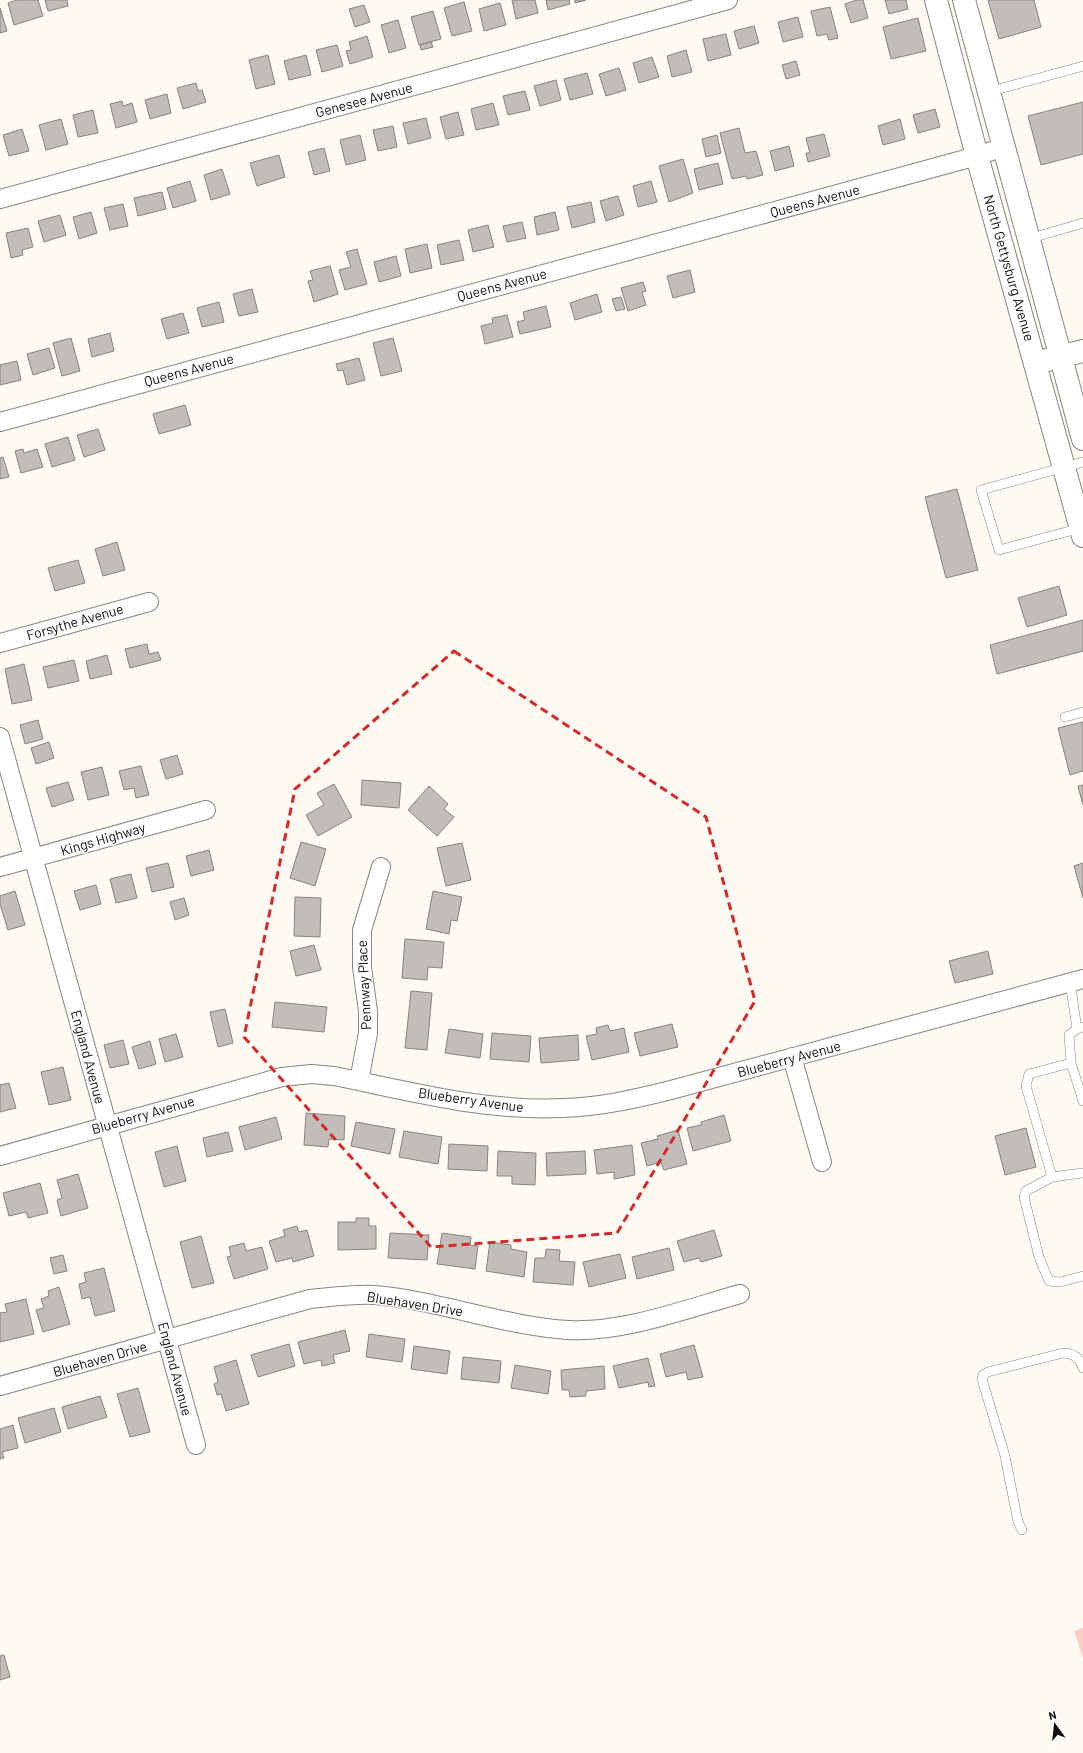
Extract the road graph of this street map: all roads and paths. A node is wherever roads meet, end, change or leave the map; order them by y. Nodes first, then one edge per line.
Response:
1 (728, 0) edge
2 (936, 0) edge
3 (964, 0) edge
4 (1083, 66) edge
5 (988, 92) junction
6 (1004, 147) junction
7 (977, 156) junction
8 (0, 199) edge
9 (1083, 223) edge
10 (1028, 239) junction
11 (1083, 351) edge
12 (1060, 358) junction
13 (1036, 363) junction
14 (1078, 403) edge
15 (0, 422) edge
16 (1083, 439) edge
17 (1073, 465) edge
18 (1079, 504) edge
19 (1082, 531) edge
20 (150, 602) dead end
21 (0, 643) edge
22 (1083, 712) edge
23 (1065, 717) dead end
24 (0, 737) edge
25 (206, 810) dead end
26 (33, 858) junction
27 (0, 867) edge
28 (381, 867) dead end
29 (1076, 980) edge
30 (1080, 1028) edge
31 (792, 1057) junction
32 (1071, 1063) junction
33 (359, 1081) junction
34 (1083, 1101) edge
35 (107, 1126) junction
36 (0, 1156) edge
37 (822, 1162) dead end
38 (1083, 1172) edge
39 (1052, 1176) junction
40 (1083, 1276) edge
41 (740, 1294) dead end
42 (167, 1340) junction
43 (1083, 1368) edge
44 (0, 1386) edge
45 (196, 1445) dead end
46 (1022, 1530) dead end

1 - 8 street, Genesee Avenue
2 - 7 main road, North Gettysburg Avenue
3 - 5 main road, North Gettysburg Avenue
4 - 5 lane
5 - 6 main road, North Gettysburg Avenue
6 - 7 street, Queens Avenue
6 - 10 main road, North Gettysburg Avenue
7 - 13 main road, North Gettysburg Avenue
7 - 15 street, Queens Avenue
9 - 10 lane
10 - 12 main road, North Gettysburg Avenue
11 - 12 main road
12 - 13 main road
12 - 14 main road, North Gettysburg Avenue
13 - 17 main road, North Gettysburg Avenue
14 - 16 main road, North Gettysburg Avenue
17 - 18 main road, North Gettysburg Avenue
17 - 19 lane
18 - 19 main road, North Gettysburg Avenue
20 - 21 street, Forsythe Avenue
22 - 23 lane
24 - 26 street, England Avenue
25 - 26 street, Kings Highway
26 - 27 street, Kings Highway
26 - 35 street, England Avenue
28 - 33 street, Pennway Place
29 - 30 lane
29 - 31 street, Blueberry Avenue
30 - 32 lane
31 - 33 street, Blueberry Avenue
31 - 37 street
32 - 34 lane
32 - 39 lane
33 - 35 street, Blueberry Avenue
35 - 36 street, Blueberry Avenue
35 - 42 street, England Avenue
38 - 39 lane
39 - 40 lane
41 - 42 street, Bluehaven Drive
42 - 44 street, Bluehaven Drive
42 - 45 street, England Avenue
43 - 46 lane

